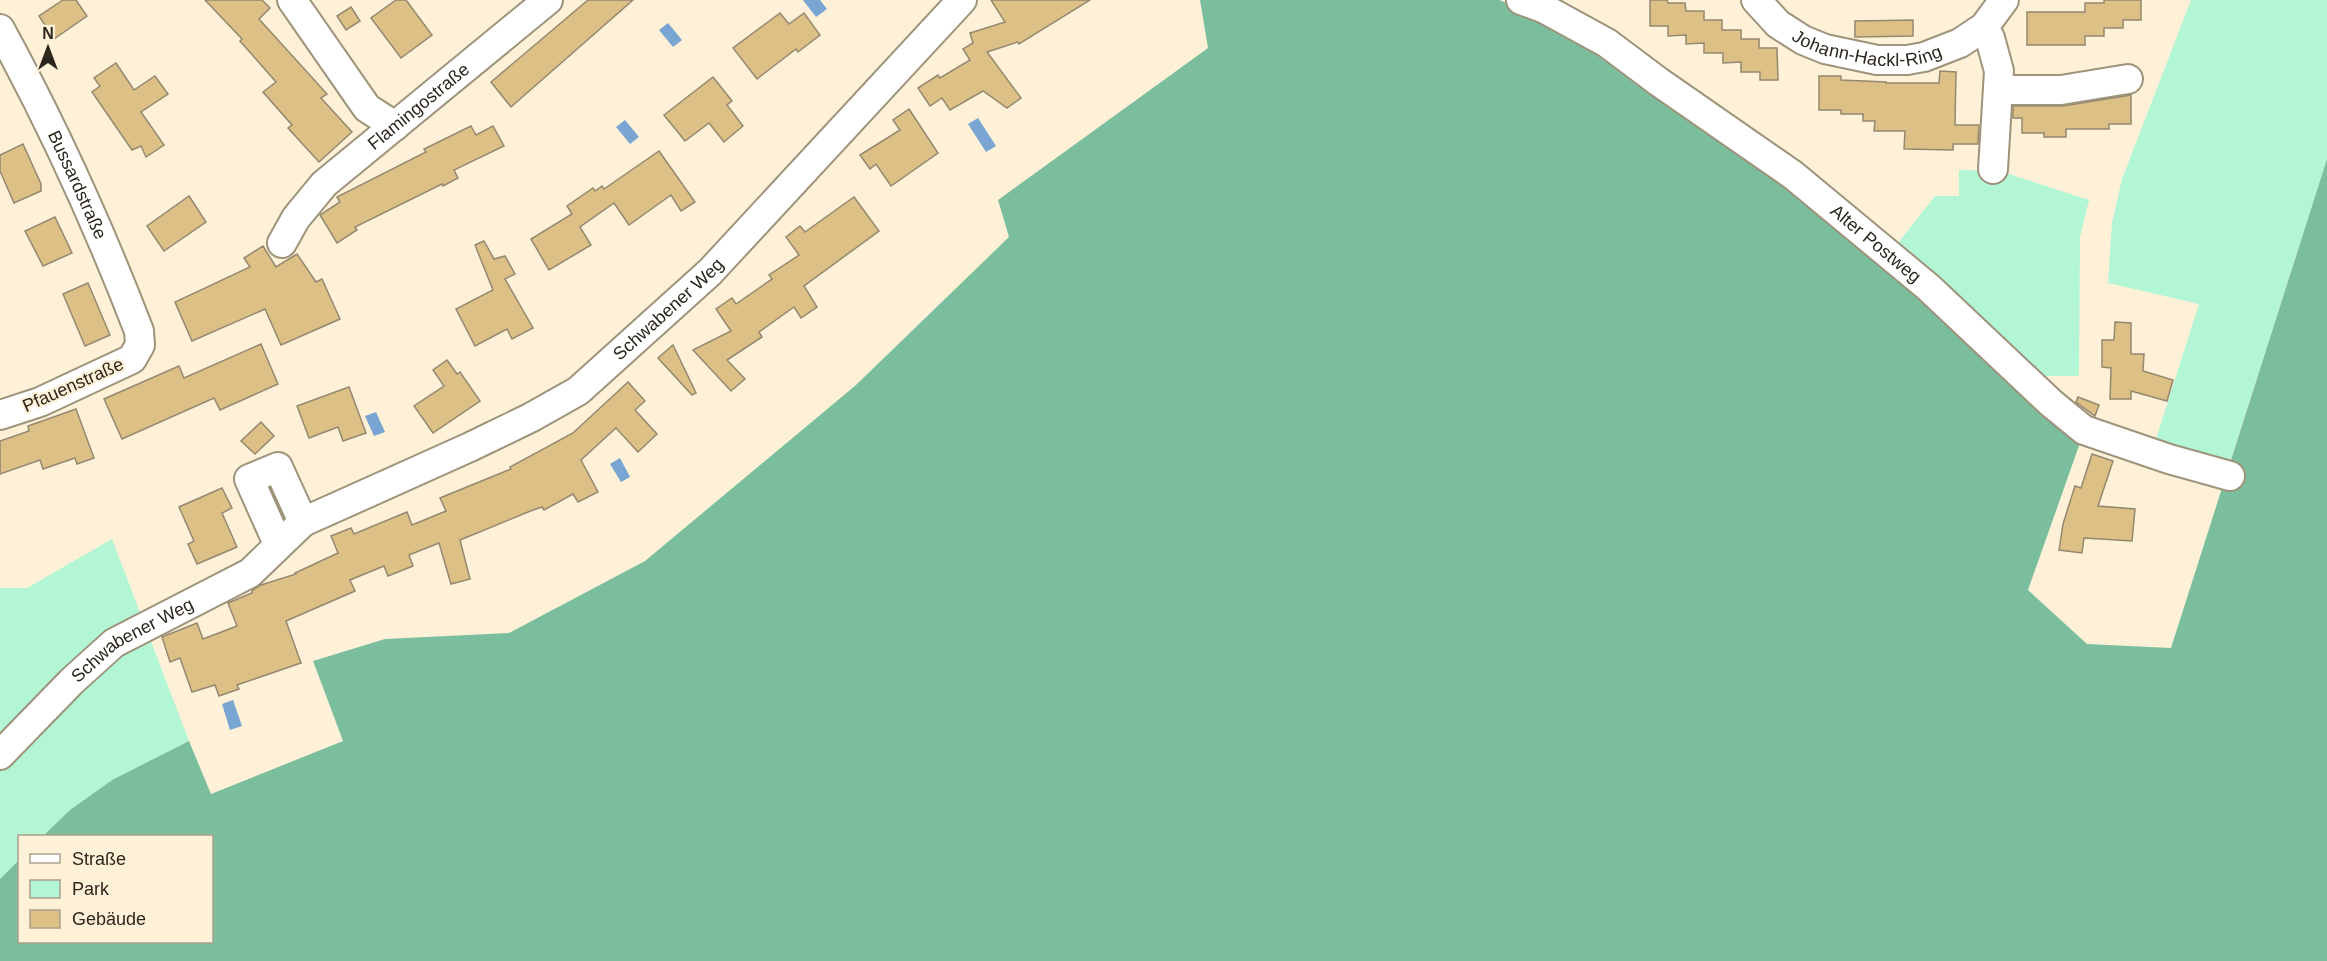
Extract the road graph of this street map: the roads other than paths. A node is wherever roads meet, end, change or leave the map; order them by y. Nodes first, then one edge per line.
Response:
1 (292, 0) edge
2 (548, 0) edge
3 (962, 0) edge
4 (1521, 0) edge
5 (1756, 0) edge
6 (2004, 0) edge
7 (1984, 27) junction
8 (0, 29) edge
9 (2128, 79) dead end
10 (1998, 90) junction
11 (395, 126) junction
12 (1993, 169) dead end
13 (282, 243) dead end
14 (140, 345) joint
15 (0, 415) edge
16 (2230, 476) dead end
17 (303, 522) junction
18 (278, 544) junction
19 (0, 755) edge

1 - 11 street
2 - 11 street, Flamingostraße
3 - 17 street, Schwabener Weg
4 - 16 street, Alter Postweg
5 - 7 street, Johann-Hackl-Ring
6 - 7 street, Johann-Hackl-Ring
7 - 10 street
8 - 14 street, Bussardstraße
9 - 10 street
10 - 12 street
11 - 13 street, Flamingostraße
14 - 15 street, Pfauenstraße
17 - 18 street, Schwabener Weg
17 - 18 street
18 - 19 street, Schwabener Weg

